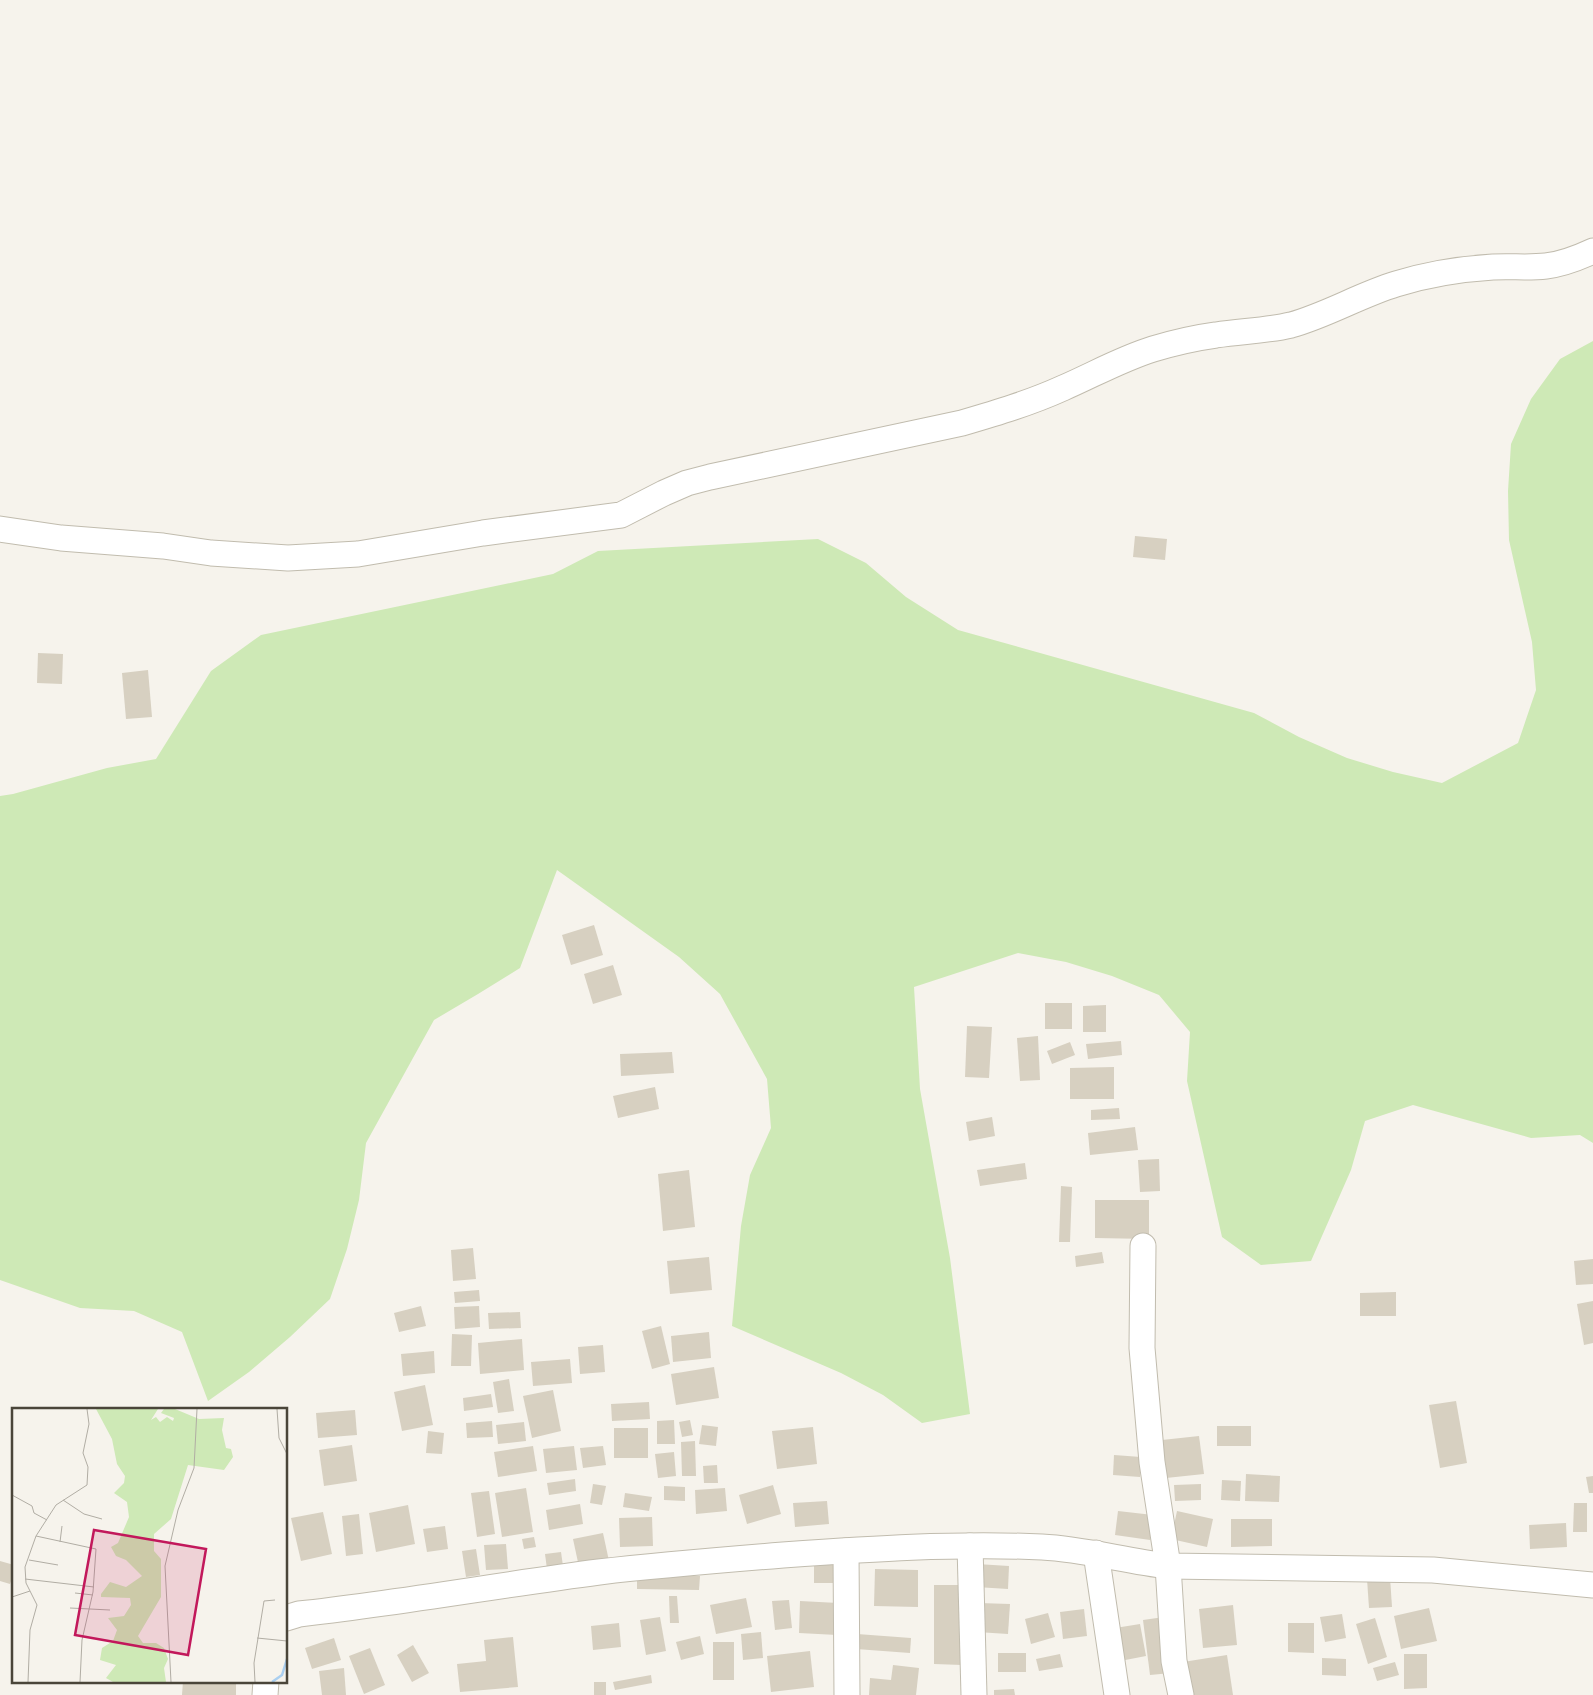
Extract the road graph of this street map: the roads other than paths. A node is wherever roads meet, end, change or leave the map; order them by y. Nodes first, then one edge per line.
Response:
1 (1593, 251) edge
2 (0, 530) edge
3 (1143, 1246) dead end
4 (970, 1546) junction
5 (846, 1551) junction
6 (1096, 1553) junction
7 (1168, 1566) junction
8 (1593, 1585) edge
9 (288, 1617) edge
10 (266, 1682) edge
11 (265, 1695) edge
12 (847, 1695) edge
13 (974, 1695) edge
14 (1117, 1695) edge
15 (1182, 1695) edge

1 - 2 street
3 - 7 street
4 - 5 street
4 - 6 street
4 - 13 street
5 - 9 street
5 - 12 street
6 - 7 street
6 - 14 street
7 - 8 street
7 - 15 street
10 - 11 street

